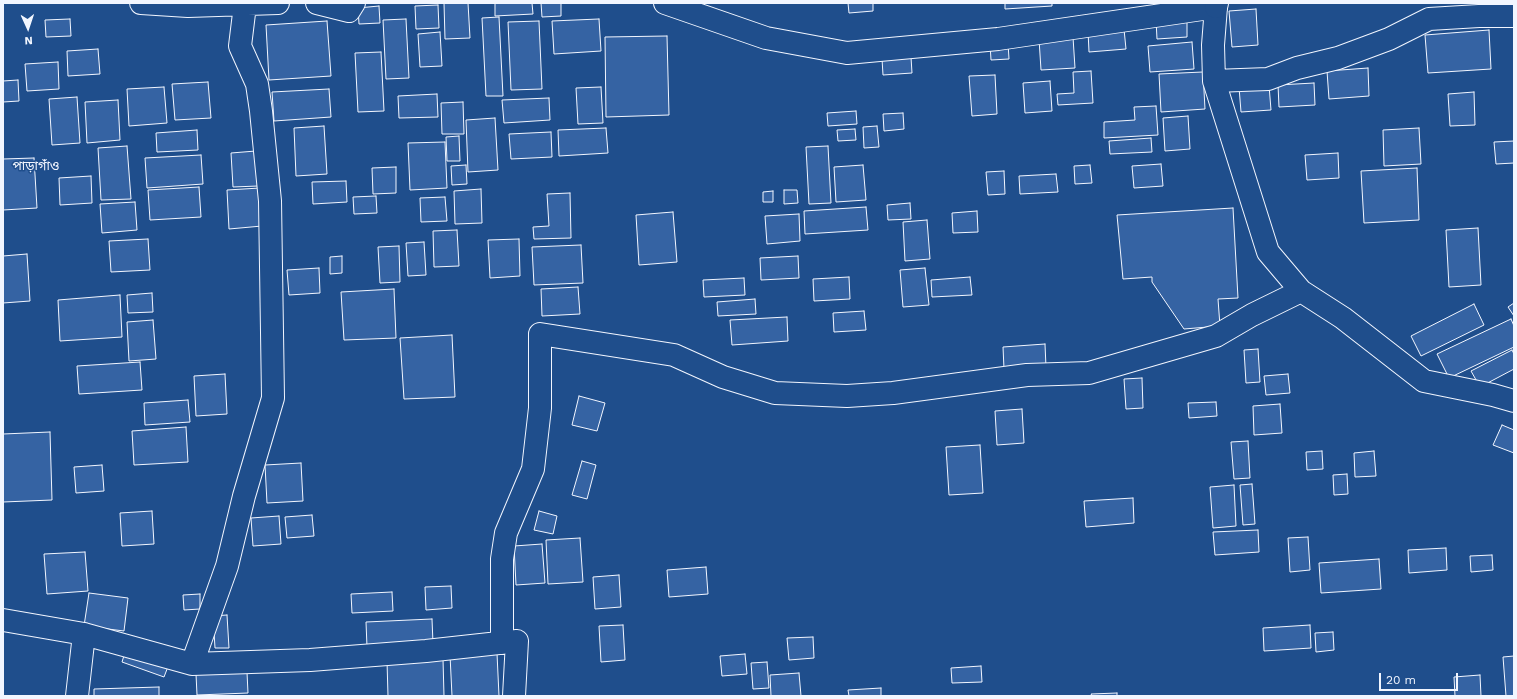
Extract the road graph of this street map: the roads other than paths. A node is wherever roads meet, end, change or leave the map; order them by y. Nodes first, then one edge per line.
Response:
1 (141, 3) edge
2 (278, 3) edge
3 (317, 3) edge
4 (354, 3) edge
5 (669, 3) edge
6 (245, 5) junction
7 (1217, 5) edge
8 (1514, 16) edge
9 (1214, 81) junction
10 (1301, 291) junction
11 (1514, 401) edge
12 (3, 620) edge
13 (84, 634) junction
14 (502, 642) junction
15 (192, 664) junction
16 (77, 696) edge
17 (514, 696) edge

1 - 6 street
2 - 6 street
3 - 4 street
5 - 7 street
6 - 15 street
7 - 9 street
8 - 9 street
9 - 10 street
10 - 11 street
10 - 14 street
12 - 13 street
13 - 15 street
13 - 16 street
14 - 15 street
14 - 17 street

